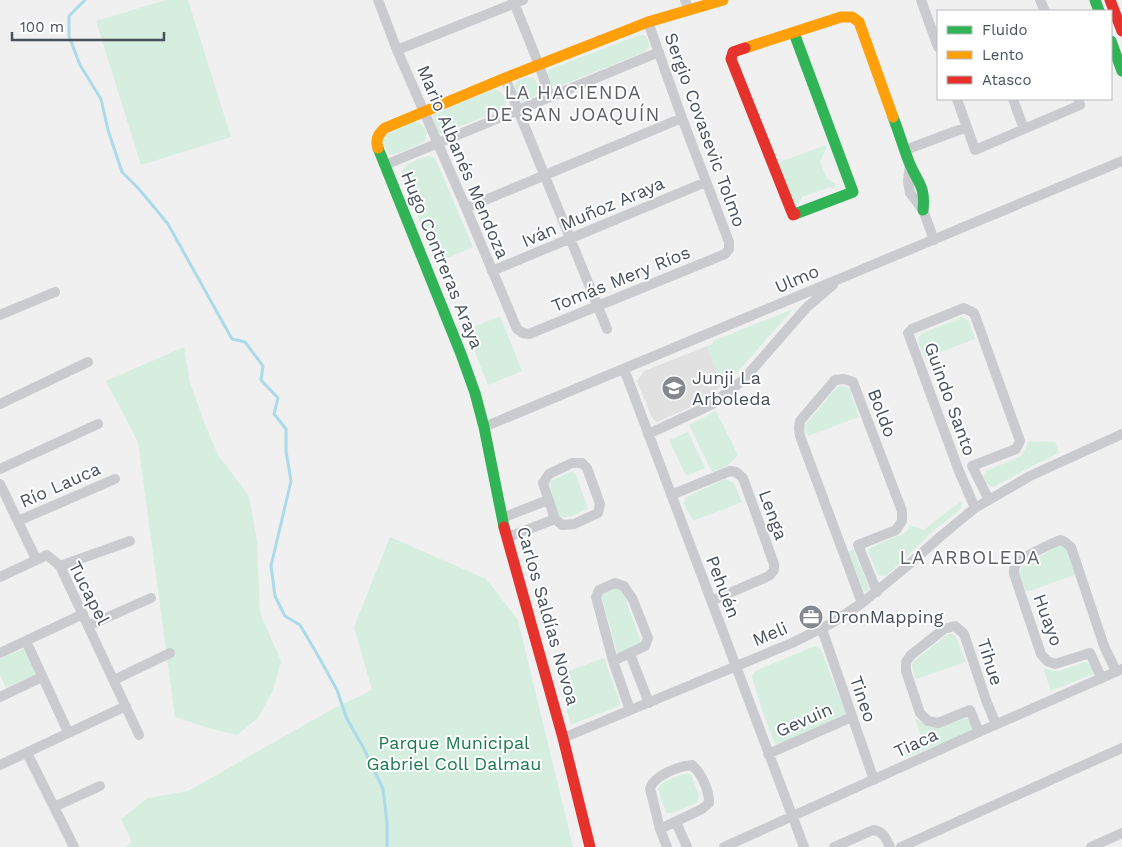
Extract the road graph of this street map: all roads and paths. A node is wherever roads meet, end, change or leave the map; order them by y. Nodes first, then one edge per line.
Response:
1 (378, 0) edge
2 (723, 0) edge
3 (922, 0) edge
4 (1110, 0) edge
5 (517, 1) edge
6 (687, 5) edge
7 (648, 22) junction
8 (1122, 31) edge
9 (794, 33) junction
10 (937, 44) edge
11 (1112, 44) edge
12 (397, 50) junction
13 (659, 52) junction
14 (538, 64) junction
15 (1122, 71) edge
16 (505, 78) junction
17 (550, 97) junction
18 (957, 100) edge
19 (1013, 100) edge
20 (1078, 100) edge
21 (518, 110) junction
22 (424, 112) junction
23 (682, 118) junction
24 (967, 127) junction
25 (1024, 129) junction
26 (438, 143) junction
27 (905, 150) junction
28 (1122, 161) edge
29 (385, 165) junction
30 (545, 175) junction
31 (706, 182) junction
32 (466, 208) junction
33 (923, 210) joint
34 (571, 239) junction
35 (934, 240) junction
36 (729, 249) joint
37 (492, 271) junction
38 (840, 279) junction
39 (56, 292) dead end
40 (597, 306) junction
41 (0, 315) edge
42 (607, 329) dead end
43 (523, 333) joint
44 (88, 362) dead end
45 (624, 369) junction
46 (475, 393) joint
47 (0, 404) edge
48 (98, 424) dead end
49 (484, 427) junction
50 (648, 434) junction
51 (1122, 434) edge
52 (972, 466) junction
53 (0, 469) edge
54 (959, 472) junction
55 (115, 479) dead end
56 (0, 485) edge
57 (671, 495) junction
58 (548, 500) junction
59 (989, 500) junction
60 (975, 508) junction
61 (502, 518) junction
62 (554, 519) junction
63 (18, 521) junction
64 (508, 537) junction
65 (130, 541) dead end
66 (858, 545) junction
67 (843, 551) junction
68 (36, 559) junction
69 (60, 566) junction
70 (0, 577) edge
71 (877, 592) junction
72 (151, 598) dead end
73 (711, 601) junction
74 (862, 603) junction
75 (83, 614) junction
76 (88, 626) junction
77 (822, 629) junction
78 (26, 641) junction
79 (1104, 646) junction
80 (0, 653) edge
81 (170, 653) dead end
82 (1090, 653) junction
83 (630, 654) junction
84 (613, 661) junction
85 (735, 666) junction
86 (1119, 670) edge
87 (42, 678) junction
88 (1102, 678) junction
89 (114, 680) junction
90 (0, 685) edge
91 (2, 696) edge
92 (649, 703) junction
93 (987, 703) junction
94 (126, 706) junction
95 (630, 710) junction
96 (970, 710) junction
97 (852, 717) junction
98 (996, 724) junction
99 (68, 732) junction
100 (979, 732) junction
101 (139, 735) dead end
102 (563, 738) junction
103 (1122, 748) edge
104 (27, 753) junction
105 (768, 754) junction
106 (0, 765) edge
107 (874, 780) junction
108 (100, 786) dead end
109 (54, 807) junction
110 (792, 817) junction
111 (676, 822) junction
112 (660, 830) junction
113 (1122, 833) edge
114 (74, 847) edge
115 (590, 847) edge
116 (666, 847) edge
117 (687, 847) edge
118 (724, 847) edge
119 (804, 847) edge
120 (834, 847) edge
121 (890, 847) edge
122 (901, 847) edge
123 (1091, 847) edge

1 - 12 street, Mario Albanés Mendoza
2 - 6 street
3 - 10 street
4 - 8 street
5 - 12 street
5 - 14 street
6 - 7 street
7 - 13 street, Sergio Covasevic Tolmo
7 - 14 street
9 - 9 street
9 - 27 street
11 - 15 street
12 - 22 street, Mario Albanés Mendoza
13 - 17 street, Hugo Contreras Araya
13 - 23 street, Sergio Covasevic Tolmo
14 - 16 street
14 - 17 street
16 - 21 street
16 - 22 street
17 - 21 street, Hugo Contreras Araya
18 - 24 street
19 - 25 street
20 - 25 street
21 - 26 street, Hugo Contreras Araya
21 - 30 street
22 - 26 street, Mario Albanés Mendoza
22 - 29 street
23 - 30 street
23 - 31 street, Sergio Covasevic Tolmo
24 - 25 street
24 - 27 street
26 - 29 street, Hugo Contreras Araya
26 - 32 street, Mario Albanés Mendoza
27 - 33 street
28 - 35 street, Ulmo
29 - 46 street, Hugo Contreras Araya
30 - 32 street
30 - 34 street
31 - 34 street, Iván Muñoz Araya
31 - 36 street, Sergio Covasevic Tolmo
32 - 37 street, Mario Albanés Mendoza
33 - 35 street
34 - 37 street, Iván Muñoz Araya
34 - 40 street
35 - 38 street, Ulmo
36 - 40 street, Tomás Mery Ríos
37 - 43 street, Mario Albanés Mendoza
38 - 45 street, Ulmo
38 - 50 street
39 - 41 street
40 - 42 street
40 - 43 street, Tomás Mery Ríos
44 - 47 street
45 - 49 street, Ulmo
45 - 50 street, Pehuén
46 - 49 street, Carlos Saldías Novoa
48 - 53 street
49 - 61 street, Carlos Saldías Novoa
50 - 57 street, Pehuén
51 - 59 street, Meli
52 - 54 street, Guindo Santo
52 - 54 street, Guindo Santo
52 - 59 street, Guindo Santo
54 - 60 street, Guindo Santo
55 - 63 street, Río Lauca
56 - 63 street
57 - 73 street, Pehuén
57 - 73 street, Lenga
58 - 61 street
58 - 62 street
58 - 62 street
59 - 60 street, Meli
60 - 71 street, Meli
61 - 64 street, Carlos Saldías Novoa
62 - 64 street
63 - 68 street
64 - 102 street, Carlos Saldías Novoa
65 - 69 street
66 - 67 street, Boldo
66 - 67 street, Boldo
66 - 71 street
67 - 74 street, Boldo
68 - 69 street, Tucapel
68 - 70 street
69 - 75 street, Tucapel
71 - 74 street, Meli
72 - 76 street
73 - 85 street, Pehuén
74 - 77 street, Meli
75 - 76 street, Tucapel
75 - 78 street
76 - 89 street, Tucapel
77 - 85 street, Meli
77 - 97 street, Tineo
78 - 80 street
78 - 87 street
79 - 82 street, Huayo
79 - 82 street, Huayo
79 - 86 street, Huayo
81 - 89 street
82 - 88 street, Huayo
83 - 84 street
83 - 84 street
83 - 92 street
84 - 95 street
85 - 92 street, Meli
85 - 105 street, Pehuén
86 - 88 street, Tiaca
87 - 91 street
87 - 99 street
88 - 98 street, Tiaca
89 - 94 street, Tucapel
90 - 91 street
92 - 95 street, Meli
93 - 96 street, Tihue
93 - 96 street, Tihue
93 - 98 street, Tihue
94 - 99 street
94 - 101 street, Tucapel
95 - 102 street, Meli
96 - 100 street
97 - 105 street, Gevuin
97 - 107 street, Tineo
98 - 100 street, Tiaca
99 - 104 street
100 - 107 street, Tiaca
102 - 115 street, Carlos Saldías Novoa
103 - 122 street
104 - 106 street
104 - 109 street
105 - 110 street, Pehuén
107 - 110 street, Tiaca
108 - 109 street
109 - 114 street
110 - 118 street, Tiaca
110 - 119 street, Pehuén
111 - 112 street
111 - 112 street
111 - 117 street
112 - 116 street
113 - 123 street
120 - 121 street

